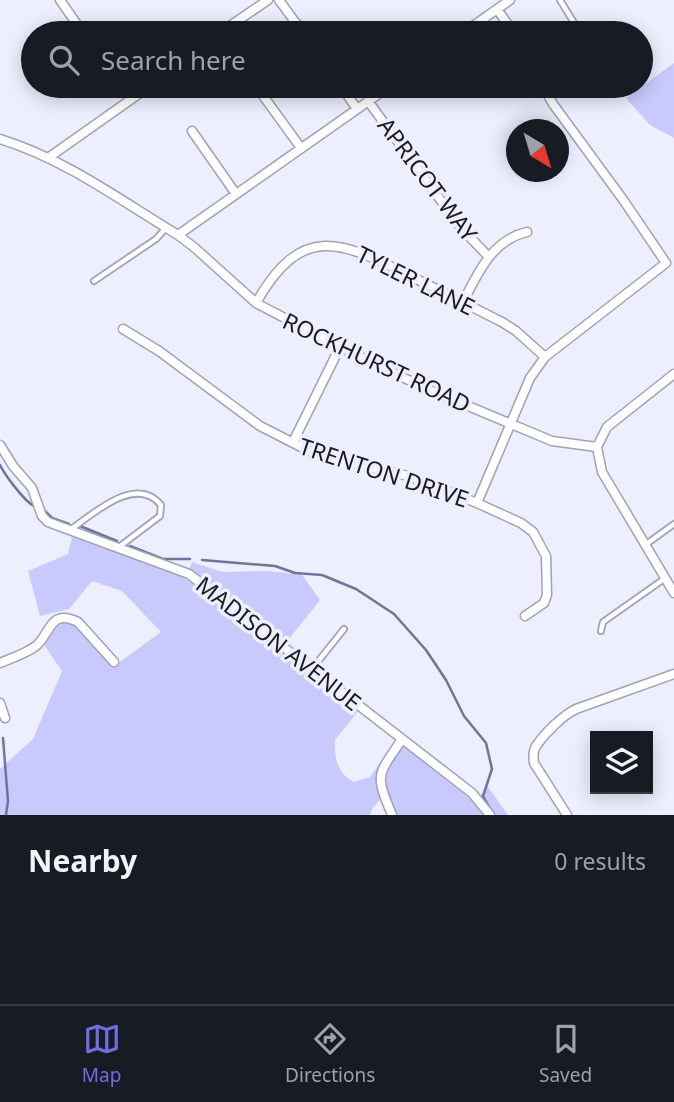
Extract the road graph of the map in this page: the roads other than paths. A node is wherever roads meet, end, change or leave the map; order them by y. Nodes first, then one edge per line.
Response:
1 (60, 0) edge
2 (268, 0) edge
3 (279, 0) edge
4 (510, 0) edge
5 (559, 0) edge
6 (497, 9) junction
7 (75, 21) edge
8 (236, 21) edge
9 (294, 21) edge
10 (480, 21) edge
11 (506, 21) edge
12 (573, 21) edge
13 (133, 98) edge
14 (265, 98) edge
15 (350, 98) edge
16 (372, 98) edge
17 (550, 98) edge
18 (368, 101) junction
19 (358, 109) junction
20 (192, 131) dead end
21 (0, 139) edge
22 (301, 148) junction
23 (48, 158) junction
24 (236, 194) junction
25 (166, 228) junction
26 (527, 232) dead end
27 (177, 235) junction
28 (489, 257) junction
29 (94, 281) dead end
30 (463, 302) junction
31 (256, 303) junction
32 (123, 329) dead end
33 (340, 347) junction
34 (544, 358) junction
35 (672, 379) edge
36 (510, 423) junction
37 (293, 442) junction
38 (0, 445) edge
39 (597, 447) junction
40 (477, 503) junction
41 (674, 524) edge
42 (69, 531) junction
43 (645, 545) junction
44 (118, 548) junction
45 (668, 581) edge
46 (674, 593) edge
47 (526, 616) dead end
48 (344, 629) dead end
49 (601, 631) dead end
50 (114, 662) dead end
51 (0, 663) edge
52 (312, 669) junction
53 (674, 674) edge
54 (0, 703) edge
55 (5, 718) dead end
56 (402, 738) junction
57 (392, 815) edge
58 (490, 815) edge
59 (568, 815) edge

1 - 7 street
2 - 8 street
3 - 9 street
4 - 6 street
5 - 12 lane
6 - 10 street
6 - 11 street
13 - 23 street
14 - 22 street
15 - 19 street, APRICOT WAY
16 - 18 street
17 - 34 street
18 - 19 street
18 - 28 street, APRICOT WAY
19 - 22 street
20 - 24 street
21 - 23 street, ROCKHURST ROAD
22 - 24 street
23 - 25 street, ROCKHURST ROAD
24 - 27 street
25 - 27 street, ROCKHURST ROAD
25 - 29 lane
26 - 28 street
27 - 31 street, ROCKHURST ROAD
28 - 30 street
30 - 31 street, TYLER LANE
30 - 34 street, TYLER LANE
31 - 33 street, ROCKHURST ROAD
32 - 37 street, TRENTON DRIVE
33 - 36 street, ROCKHURST ROAD
33 - 37 street
34 - 36 street
35 - 39 street
36 - 39 street, ROCKHURST ROAD
36 - 40 street
37 - 40 street, TRENTON DRIVE
38 - 42 street, MADISON AVENUE
39 - 43 street
40 - 47 street, TRENTON DRIVE
41 - 43 lane
42 - 44 street, MADISON AVENUE
42 - 44 lane
43 - 45 street
44 - 52 street, MADISON AVENUE
45 - 46 street
45 - 49 lane
48 - 52 lane
50 - 51 street
52 - 56 street, MADISON AVENUE
53 - 59 street
54 - 55 street
56 - 57 street
56 - 58 street, MADISON AVENUE

